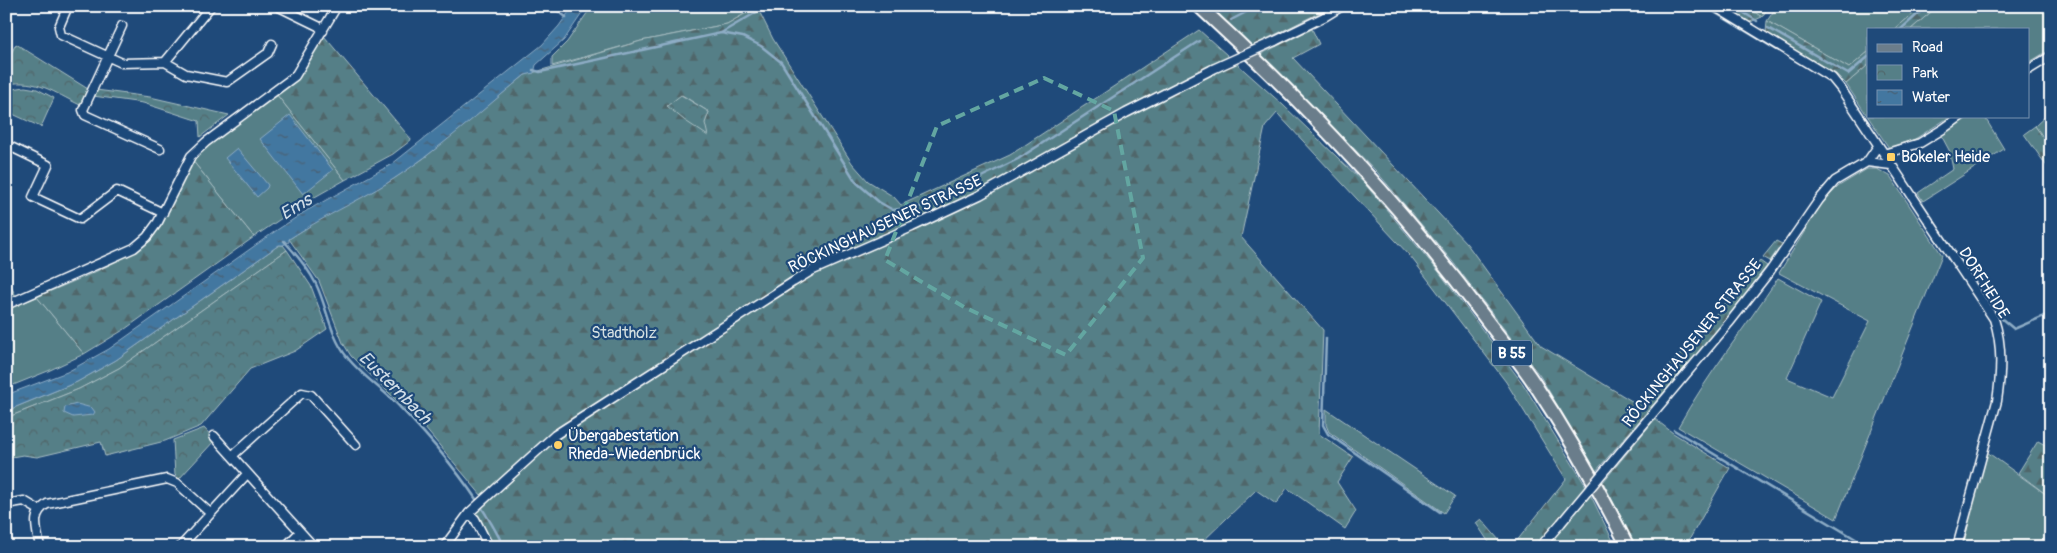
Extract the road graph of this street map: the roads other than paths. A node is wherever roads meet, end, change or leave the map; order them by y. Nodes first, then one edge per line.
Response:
1 (68, 6) edge
2 (211, 6) edge
3 (277, 6) edge
4 (337, 6) edge
5 (1199, 6) edge
6 (1342, 6) edge
7 (1714, 6) edge
8 (122, 26) dead end
9 (323, 31) junction
10 (272, 44) dead end
11 (108, 56) junction
12 (2051, 56) edge
13 (165, 62) junction
14 (2030, 69) edge
15 (1958, 118) edge
16 (1878, 146) junction
17 (6, 147) edge
18 (160, 149) dead end
19 (1884, 154) junction
20 (1867, 162) junction
21 (1891, 165) junction
22 (163, 213) junction
23 (6, 305) edge
24 (214, 436) dead end
25 (356, 445) dead end
26 (232, 456) junction
27 (247, 474) junction
28 (6, 504) edge
29 (39, 510) junction
30 (472, 511) junction
31 (210, 513) junction
32 (300, 532) junction
33 (40, 547) edge
34 (180, 547) edge
35 (285, 547) edge
36 (314, 547) edge
37 (444, 547) edge
38 (489, 547) edge
39 (1540, 547) edge
40 (1628, 547) edge
41 (1957, 547) edge

1 - 11 street
2 - 13 street
3 - 9 street
4 - 9 street
5 - 40 main road, B 55
6 - 30 street, RÖCKINGHAUSENER STRASSE, bridge
7 - 16 street
8 - 11 street
9 - 22 street
10 - 13 street
11 - 13 street
11 - 18 street
12 - 14 street
15 - 19 street
16 - 19 street
16 - 20 street, RÖCKINGHAUSENER STRASSE
17 - 22 street
19 - 21 street
20 - 21 street
20 - 39 street, RÖCKINGHAUSENER STRASSE, bridge
21 - 41 street, DORFHEIDE
22 - 23 street
24 - 26 street
25 - 26 street
26 - 27 street
27 - 31 street
27 - 32 street
28 - 29 street
29 - 31 street
29 - 33 street
30 - 37 street, RÖCKINGHAUSENER STRASSE
30 - 38 street
31 - 34 street
32 - 35 street
32 - 36 street

